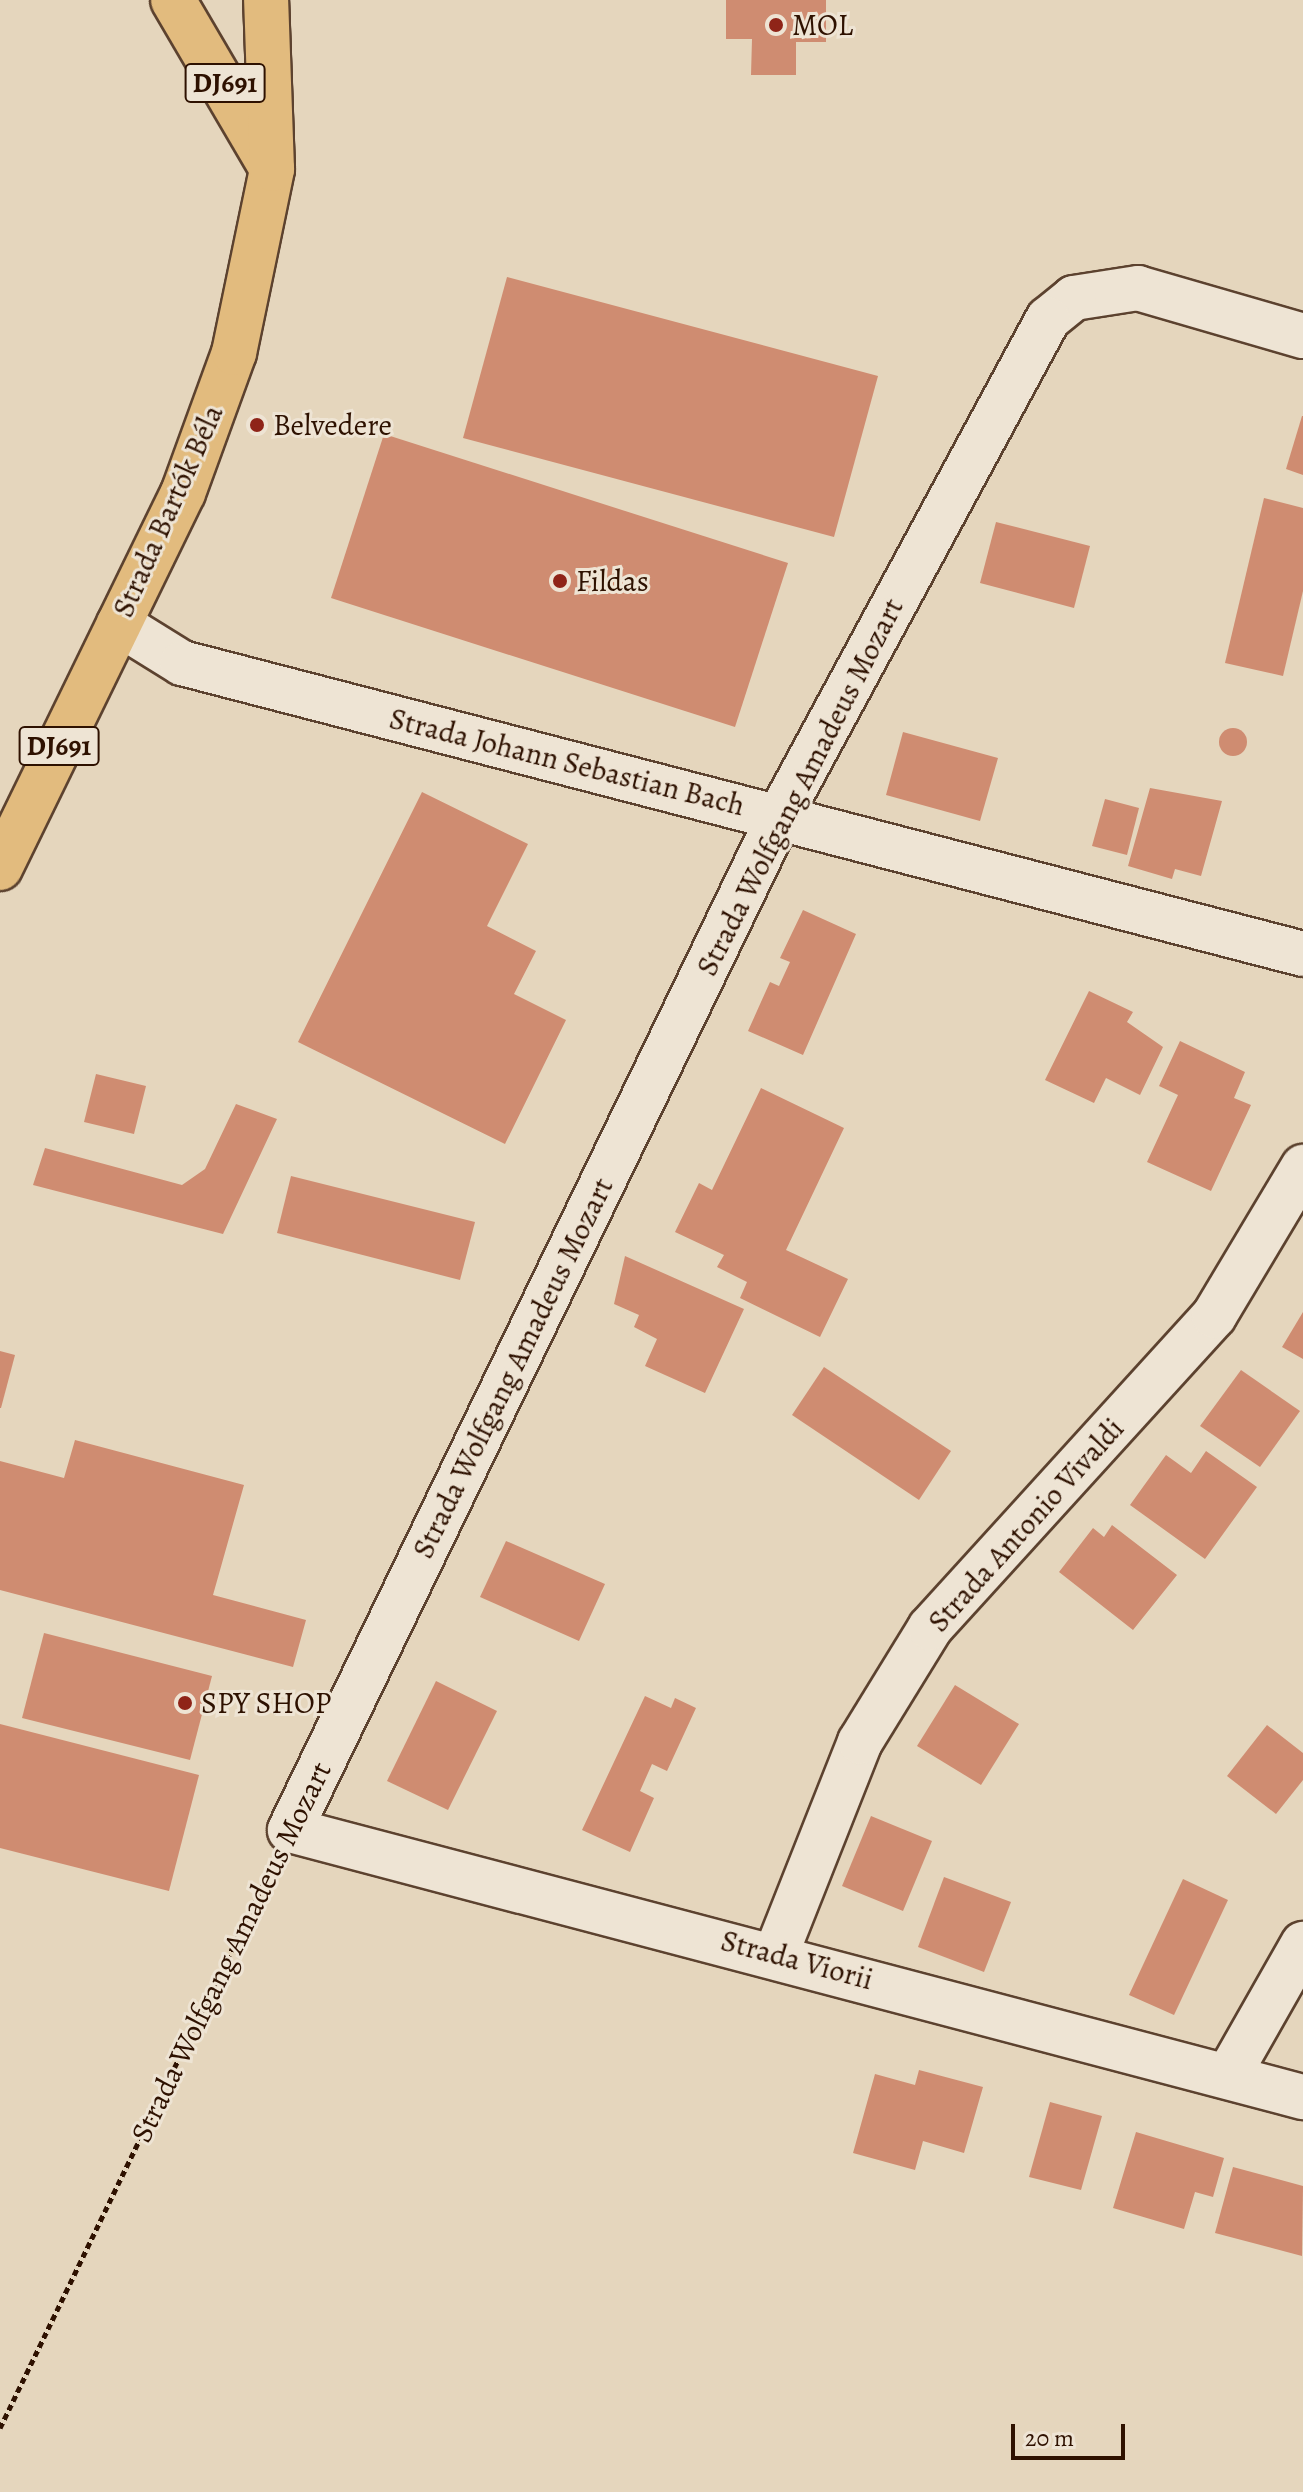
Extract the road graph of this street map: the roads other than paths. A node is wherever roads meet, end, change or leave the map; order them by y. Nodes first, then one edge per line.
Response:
1 (173, 0) edge
2 (266, 0) edge
3 (288, 0) edge
4 (273, 85) junction
5 (272, 169) junction
6 (1303, 336) edge
7 (119, 624) junction
8 (779, 817) junction
9 (0, 868) edge
10 (1303, 954) edge
11 (1303, 1167) edge
12 (290, 1830) joint
13 (1303, 1944) edge
14 (776, 1954) junction
15 (1228, 2076) junction
16 (1303, 2097) edge

1 - 5 main road, DJ691
2 - 4 main road, Strada Bartók Béla / DJ691
3 - 4 main road, Strada Bartók Béla / DJ691
4 - 5 main road, Strada Bartók Béla / DJ691
5 - 7 main road, Strada Bartók Béla / DJ691
6 - 8 street, Strada Wolfgang Amadeus Mozart
7 - 8 street, Strada Johann Sebastian Bach
7 - 9 main road, Strada Bartók Béla / DJ691
8 - 10 street, Strada Johann Sebastian Bach
8 - 12 street, Strada Wolfgang Amadeus Mozart
11 - 14 street, Strada Antonio Vivaldi
12 - 14 street, Strada Viorii
13 - 15 street
14 - 15 street, Strada Viorii
15 - 16 street, Strada Viorii

